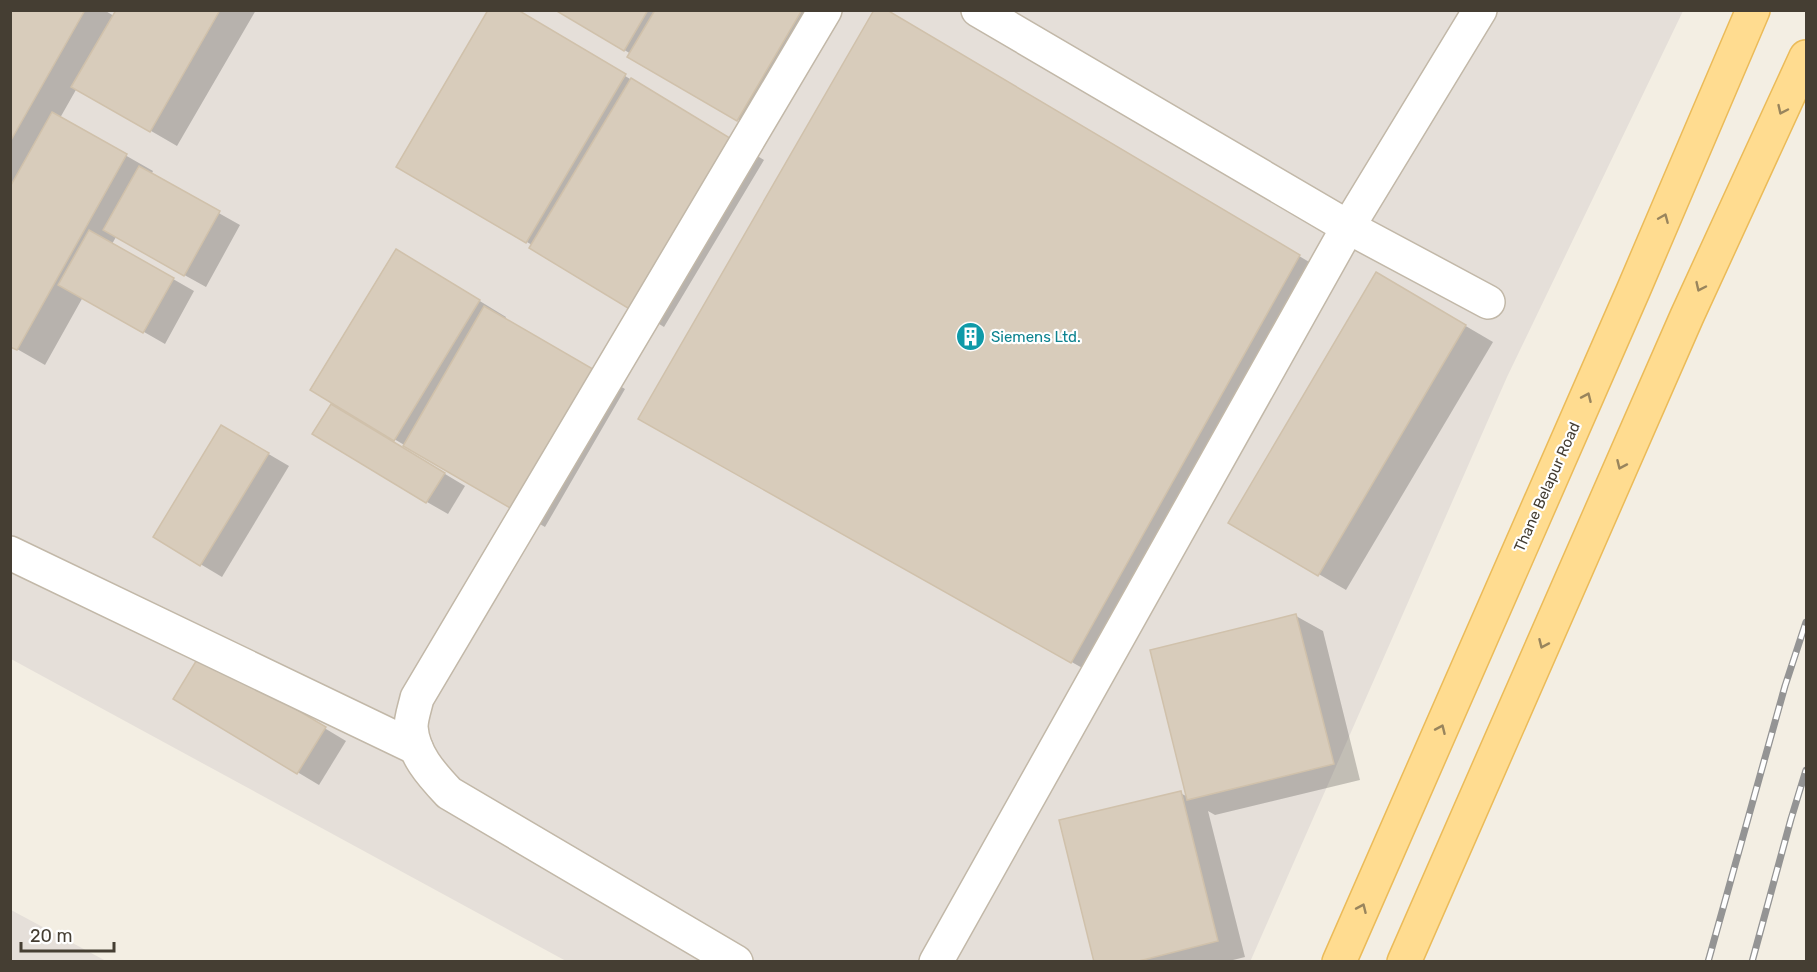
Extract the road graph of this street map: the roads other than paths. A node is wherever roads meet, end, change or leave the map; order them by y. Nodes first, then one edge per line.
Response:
1 (825, 10) edge
2 (978, 10) edge
3 (1480, 10) edge
4 (1753, 10) edge
5 (1806, 57) edge
6 (1348, 226) junction
7 (1488, 302) dead end
8 (10, 553) edge
9 (416, 748) junction
10 (736, 962) edge
11 (936, 962) edge
12 (1339, 962) edge
13 (1404, 962) edge

1 - 9 lane
2 - 6 lane
3 - 6 lane
12 -> 4 main road, Thane Belapur Road
5 -> 13 main road
6 - 7 lane
6 - 11 lane
8 - 9 lane
9 - 10 lane

